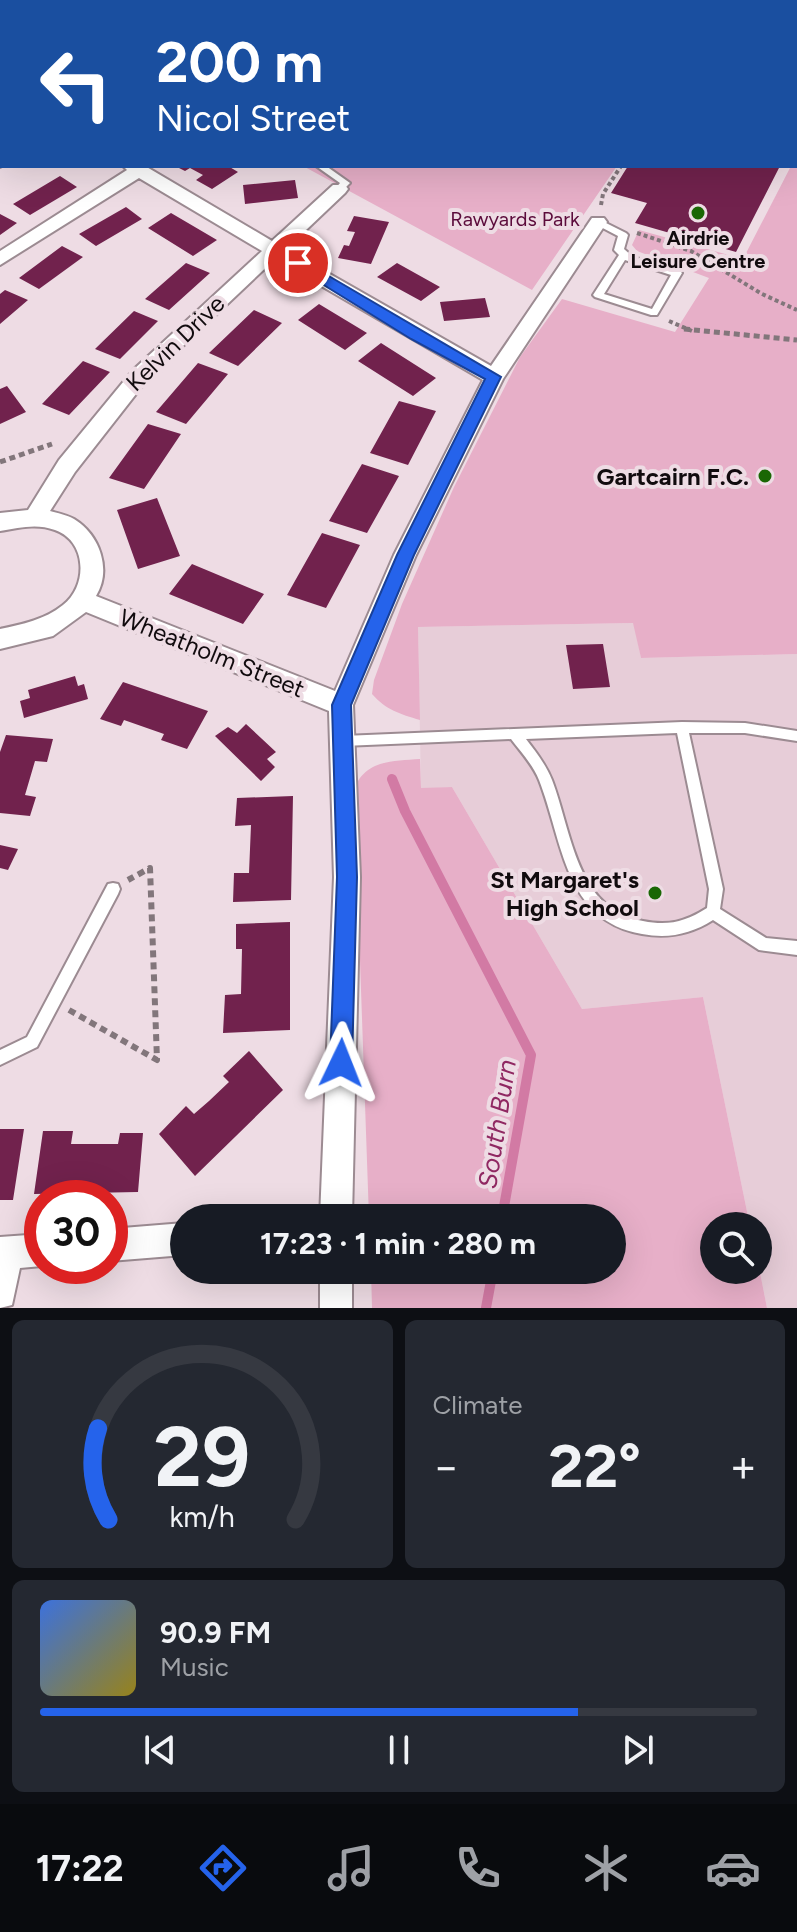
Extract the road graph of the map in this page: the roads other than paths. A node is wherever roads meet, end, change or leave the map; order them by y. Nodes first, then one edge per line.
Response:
1 (136, 168) edge
2 (323, 168) edge
3 (339, 189) joint
4 (598, 222) joint
5 (274, 248) junction
6 (624, 254) junction
7 (0, 259) edge
8 (494, 377) junction
9 (34, 518) junction
10 (0, 522) edge
11 (83, 601) junction
12 (0, 639) edge
13 (341, 705) junction
14 (682, 727) junction
15 (514, 734) junction
16 (797, 736) edge
17 (343, 741) junction
18 (113, 889) road end
19 (713, 912) junction
20 (797, 948) edge
21 (0, 1058) edge
22 (336, 1204) edge
23 (170, 1240) edge
24 (128, 1244) edge
25 (24, 1251) edge
26 (3, 1252) edge
27 (336, 1284) edge
28 (0, 1293) edge
29 (336, 1308) edge

1 - 5 street
1 - 7 street
2 - 3 lane
3 - 5 street, Kelvin Drive
4 - 6 lane
4 - 8 street
5 - 8 street
5 - 9 street, Kelvin Drive
6 - 6 lane
8 - 13 street
9 - 10 street
9 - 11 street
11 - 12 street
11 - 13 street, Wheatholm Street
13 - 17 street
14 - 15 lane
14 - 16 lane
14 - 19 lane
15 - 17 lane
15 - 19 lane
17 - 22 street
18 - 21 lane
19 - 20 lane
23 - 24 street
25 - 26 street
26 - 28 street
27 - 29 street

